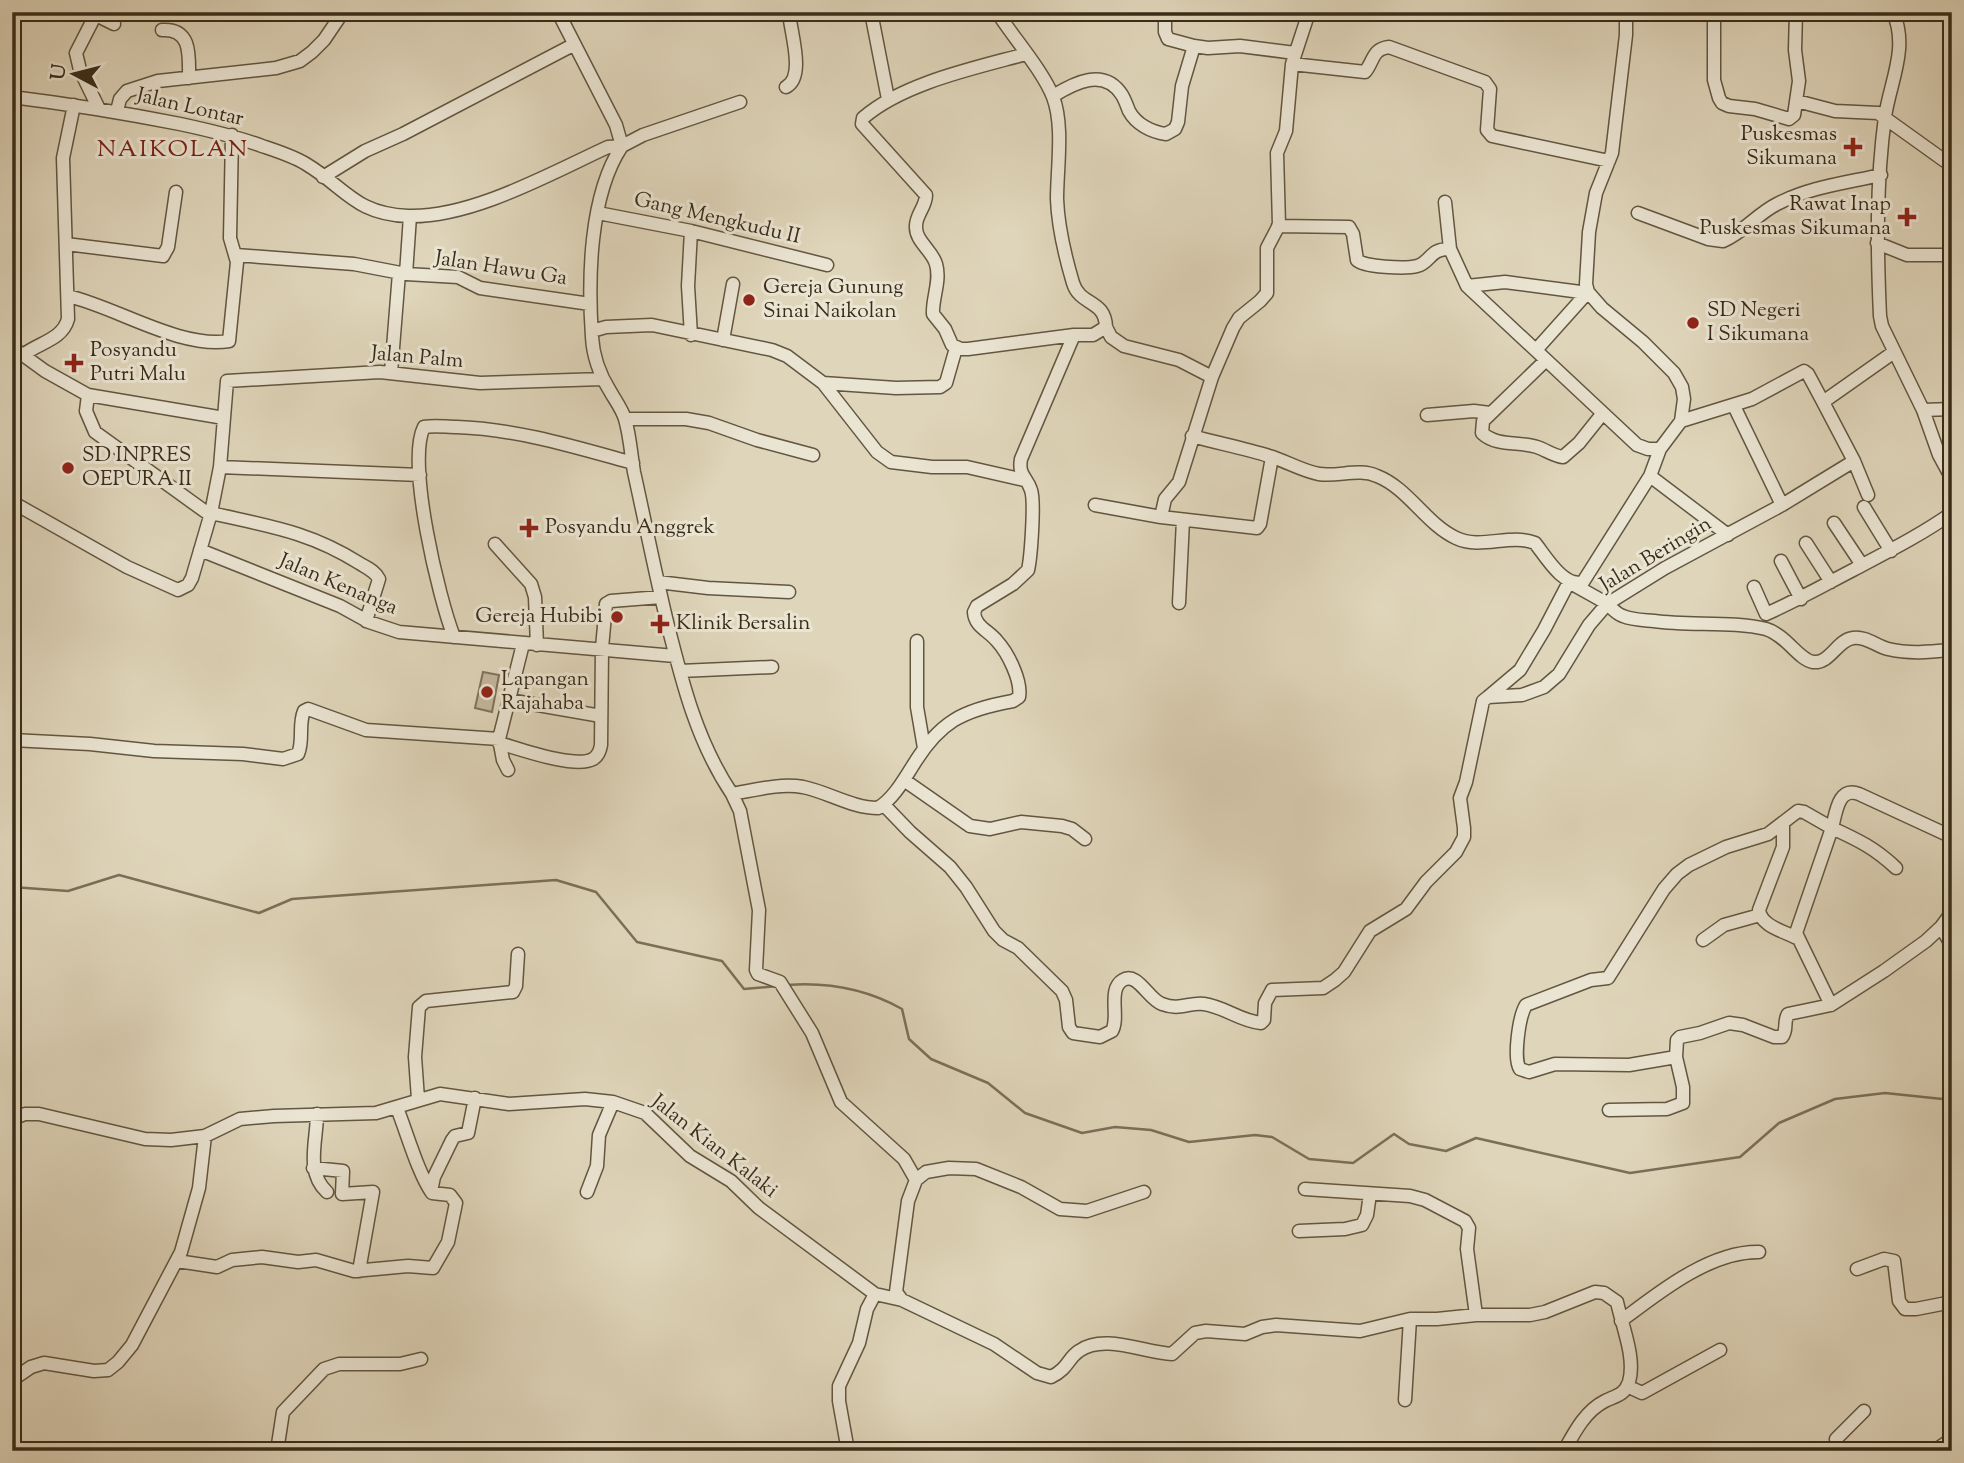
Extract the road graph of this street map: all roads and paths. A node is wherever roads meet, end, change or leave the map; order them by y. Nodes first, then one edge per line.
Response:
1 (343, 12) edge
2 (558, 12) edge
3 (789, 12) edge
4 (871, 12) edge
5 (997, 12) edge
6 (1165, 12) edge
7 (1309, 12) edge
8 (1626, 12) edge
9 (1714, 12) edge
10 (1796, 12) edge
11 (1893, 12) edge
12 (97, 14) edge
13 (114, 23) dead end
14 (162, 30) dead end
15 (573, 45) junction
16 (1194, 46) junction
17 (1026, 54) junction
18 (1294, 59) junction
19 (189, 78) junction
20 (786, 87) dead end
21 (1053, 96) junction
22 (12, 97) edge
23 (888, 99) junction
24 (1797, 101) junction
25 (740, 102) dead end
26 (74, 105) junction
27 (99, 109) junction
28 (117, 111) junction
29 (1885, 116) junction
30 (232, 135) junction
31 (622, 146) junction
32 (1609, 161) junction
33 (1952, 162) edge
34 (1881, 175) junction
35 (323, 177) junction
36 (176, 192) dead end
37 (1445, 202) dead end
38 (598, 213) junction
39 (1638, 213) dead end
40 (410, 216) junction
41 (1278, 226) junction
42 (691, 231) junction
43 (1877, 243) junction
44 (66, 244) junction
45 (1450, 249) junction
46 (236, 255) junction
47 (1952, 255) edge
48 (827, 265) dead end
49 (403, 274) junction
50 (733, 284) dead end
51 (1467, 286) junction
52 (1588, 292) junction
53 (68, 296) junction
54 (590, 303) junction
55 (1106, 327) junction
56 (592, 331) junction
57 (691, 335) junction
58 (1074, 335) junction
59 (723, 340) junction
60 (956, 348) junction
61 (18, 351) edge
62 (1536, 351) junction
63 (1894, 352) junction
64 (1546, 360) junction
65 (391, 373) junction
66 (1212, 377) junction
67 (603, 379) junction
68 (823, 383) junction
69 (88, 395) junction
70 (1823, 402) junction
71 (1734, 406) junction
72 (1952, 409) edge
73 (1923, 410) junction
74 (1490, 413) junction
75 (1603, 413) junction
76 (1427, 415) dead end
77 (224, 418) junction
78 (625, 419) junction
79 (1681, 421) junction
80 (1192, 436) junction
81 (1661, 449) junction
82 (813, 455) dead end
83 (1272, 457) junction
84 (1854, 461) junction
85 (632, 463) junction
86 (220, 467) junction
87 (420, 475) junction
88 (1650, 477) junction
89 (1024, 480) junction
90 (1952, 480) edge
91 (12, 502) edge
92 (1095, 505) dead end
93 (1782, 505) junction
94 (1952, 513) edge
95 (211, 514) junction
96 (1161, 517) junction
97 (1183, 520) junction
98 (1835, 523) dead end
99 (1728, 535) junction
100 (1805, 543) dead end
101 (495, 544) dead end
102 (351, 545) dead end
103 (200, 550) junction
104 (1891, 551) junction
105 (1782, 561) dead end
106 (359, 563) junction
107 (1862, 565) junction
108 (658, 582) junction
109 (1569, 582) junction
110 (1830, 582) junction
111 (1754, 587) dead end
112 (789, 592) dead end
113 (662, 597) junction
114 (1801, 599) junction
115 (1180, 603) dead end
116 (1607, 604) junction
117 (366, 621) junction
118 (454, 637) junction
119 (917, 642) dead end
120 (530, 645) junction
121 (602, 648) junction
122 (1952, 650) edge
123 (676, 656) junction
124 (772, 667) dead end
125 (680, 671) junction
126 (1489, 697) junction
127 (509, 701) junction
128 (601, 716) junction
129 (12, 740) edge
130 (499, 741) junction
131 (923, 748) junction
132 (508, 770) dead end
133 (904, 780) junction
134 (732, 794) junction
135 (884, 805) junction
136 (1783, 825) junction
137 (1832, 828) junction
138 (1952, 836) edge
139 (1086, 839) dead end
140 (1896, 868) dead end
141 (1952, 912) edge
142 (1759, 915) junction
143 (1941, 927) junction
144 (1797, 938) junction
145 (1703, 940) dead end
146 (1952, 946) edge
147 (518, 954) dead end
148 (1831, 1005) junction
149 (1676, 1057) junction
150 (475, 1098) junction
151 (418, 1100) junction
152 (613, 1102) junction
153 (397, 1108) junction
154 (1609, 1110) dead end
155 (317, 1114) junction
156 (12, 1119) edge
157 (205, 1136) junction
158 (313, 1168) junction
159 (916, 1180) junction
160 (587, 1189) dead end
161 (1305, 1189) dead end
162 (327, 1192) dead end
163 (430, 1192) junction
164 (1144, 1192) dead end
165 (1370, 1195) junction
166 (1298, 1231) dead end
167 (1759, 1252) dead end
168 (177, 1261) junction
169 (1857, 1269) dead end
170 (359, 1271) junction
171 (875, 1294) junction
172 (902, 1300) junction
173 (1952, 1302) edge
174 (1476, 1315) junction
175 (1410, 1319) junction
176 (1621, 1321) junction
177 (1720, 1350) dead end
178 (421, 1359) dead end
179 (12, 1380) edge
180 (1627, 1386) junction
181 (1405, 1399) dead end
182 (1864, 1411) dead end
183 (1952, 1439) edge
184 (276, 1451) edge
185 (848, 1451) edge
186 (1564, 1451) edge
187 (1838, 1451) edge
188 (1934, 1451) edge

1 - 19 street
2 - 15 street
3 - 20 street
4 - 23 street
5 - 17 street
6 - 16 street
7 - 18 street
8 - 32 street
9 - 24 street
10 - 24 street
11 - 29 street
12 - 13 street
12 - 27 street
14 - 19 street
15 - 31 street
15 - 35 street
16 - 18 street
16 - 21 street
17 - 21 street
17 - 23 street
18 - 32 street
18 - 41 street
19 - 28 street
21 - 55 street
22 - 26 street, Jalan Lontar
23 - 60 street
24 - 29 street
25 - 31 street, Jalan Lontar
26 - 27 street, Jalan Lontar
26 - 44 street
27 - 28 street, Jalan Lontar
28 - 30 street, Jalan Lontar
29 - 33 street
29 - 34 street
30 - 35 street, Jalan Lontar
30 - 46 street
31 - 38 street
31 - 40 street, Jalan Lontar
32 - 52 street
34 - 39 street
34 - 43 street
35 - 40 street, Jalan Lontar
36 - 44 street
37 - 45 street
38 - 42 street, Gang Mengkudu II
38 - 54 street
40 - 49 street
41 - 45 street
41 - 66 street
42 - 48 street, Gang Mengkudu II
42 - 57 street
43 - 47 street
43 - 63 street
44 - 53 street
45 - 51 street
46 - 49 street, Jalan Hawu Ga
46 - 53 street
49 - 54 street, Jalan Hawu Ga
49 - 65 street
50 - 59 street
51 - 52 street
51 - 62 street
52 - 62 street
52 - 79 street
53 - 61 street
54 - 56 street
55 - 58 street
55 - 66 street
56 - 57 street
56 - 67 street
57 - 59 street
58 - 60 street
58 - 89 street
59 - 68 street
60 - 68 street
61 - 69 street
62 - 64 street
63 - 70 street
63 - 73 street
64 - 74 street
64 - 75 street
65 - 67 street, Jalan Palm
65 - 77 street, Jalan Palm
66 - 80 street
67 - 78 street
68 - 89 street
69 - 77 street
69 - 95 street
70 - 71 street
70 - 84 street
71 - 79 street
71 - 93 street
72 - 73 street
73 - 90 street
74 - 75 street
74 - 76 street
75 - 81 street
77 - 86 street
78 - 82 street
78 - 85 street
79 - 81 street
80 - 83 street
80 - 96 street
81 - 88 street
83 - 97 street
83 - 109 street
84 - 93 street, Jalan Beringin
84 - 104 street
85 - 87 street
85 - 108 street
86 - 87 street
86 - 95 street
87 - 118 street
88 - 99 street
88 - 109 street
89 - 131 street
91 - 103 street
92 - 96 street
93 - 99 street, Jalan Beringin
94 - 104 street
95 - 103 street
95 - 106 street
96 - 97 street
97 - 115 street
98 - 107 street
99 - 116 street, Jalan Beringin
100 - 110 street
101 - 120 street
102 - 106 street
103 - 117 street, Jalan Kenanga
104 - 107 street
105 - 114 street
106 - 117 street
107 - 110 street
108 - 112 street
108 - 113 street
109 - 116 street
109 - 126 street
110 - 114 street
111 - 114 street
113 - 121 street
113 - 123 street
116 - 122 street
116 - 126 street, Jalan Beringin
117 - 118 street, Jalan Kenanga
118 - 120 street, Jalan Kenanga
119 - 131 street
120 - 121 street, Jalan Kenanga
120 - 127 street
121 - 123 street, Jalan Kenanga
121 - 128 street
123 - 125 street
124 - 125 street
125 - 134 street
126 - 135 street
127 - 128 street
127 - 130 street
128 - 130 street
129 - 130 street
130 - 132 street
131 - 133 street
133 - 135 street
133 - 139 street
134 - 135 street
134 - 159 street
136 - 137 street
136 - 142 street
136 - 149 street
137 - 138 street
137 - 140 street
137 - 144 street
141 - 143 street
142 - 144 street
142 - 145 street
143 - 146 street
143 - 148 street
144 - 148 street
147 - 151 street
148 - 149 street
149 - 154 street
150 - 151 street, Jalan Kian Kalaki
150 - 152 street, Jalan Kian Kalaki
150 - 163 street
151 - 153 street, Jalan Kian Kalaki
152 - 160 street
152 - 171 street, Jalan Kian Kalaki
153 - 155 street, Jalan Kian Kalaki
153 - 163 street
155 - 157 street, Jalan Kian Kalaki
155 - 158 street
156 - 157 street, Jalan Kian Kalaki
157 - 168 street
158 - 162 street
158 - 170 street
159 - 164 street
159 - 172 street
161 - 165 street
163 - 170 street
165 - 166 street
165 - 174 street
167 - 176 street
168 - 170 street
168 - 179 street
169 - 173 street
171 - 172 street
171 - 185 street
172 - 175 street
174 - 175 street
174 - 176 street
175 - 181 street
176 - 180 street
177 - 180 street
178 - 184 street
180 - 186 street
182 - 187 street
183 - 188 street

